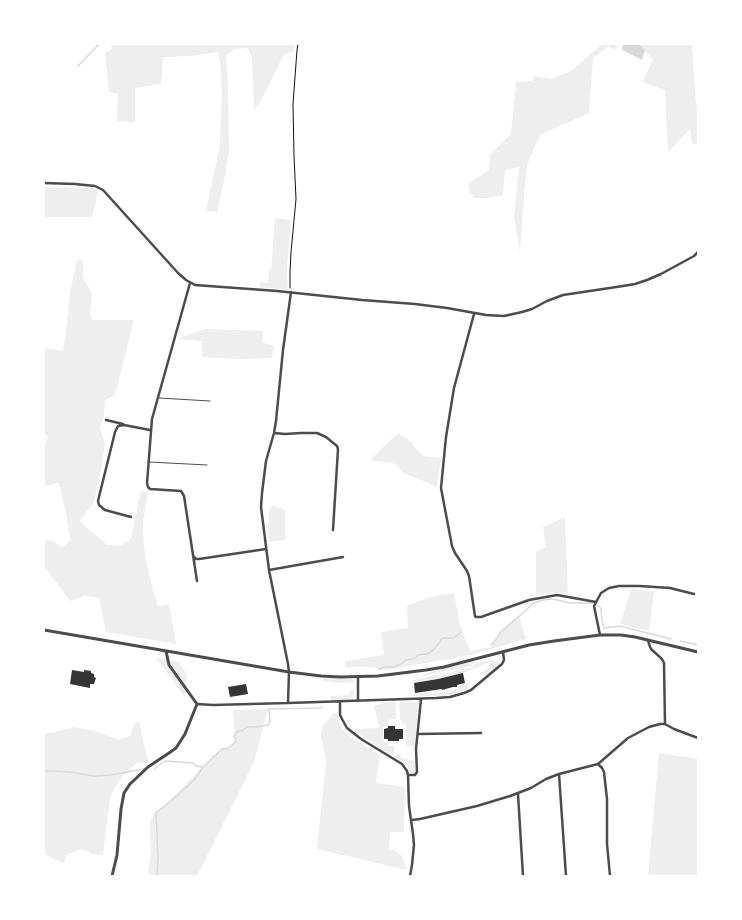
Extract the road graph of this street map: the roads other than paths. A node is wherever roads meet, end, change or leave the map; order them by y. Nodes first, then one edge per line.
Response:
1 (44, 184) edge
2 (698, 252) edge
3 (190, 283) junction
4 (291, 292) junction
5 (474, 314) junction
6 (157, 398) junction
7 (210, 401) dead end
8 (106, 420) dead end
9 (124, 425) junction
10 (150, 430) junction
11 (274, 433) junction
12 (148, 462) junction
13 (207, 465) dead end
14 (131, 517) dead end
15 (333, 530) dead end
16 (266, 550) junction
17 (193, 556) junction
18 (343, 558) dead end
19 (270, 570) junction
20 (197, 581) dead end
21 (694, 594) dead end
22 (596, 602) junction
23 (44, 630) edge
24 (600, 635) junction
25 (648, 640) junction
26 (166, 651) junction
27 (503, 652) junction
28 (698, 652) edge
29 (289, 672) junction
30 (358, 677) junction
31 (420, 699) junction
32 (358, 701) junction
33 (340, 702) junction
34 (288, 703) junction
35 (197, 704) junction
36 (665, 724) junction
37 (481, 733) dead end
38 (418, 734) junction
39 (698, 738) edge
40 (598, 764) junction
41 (558, 774) junction
42 (408, 775) junction
43 (518, 794) junction
44 (412, 820) junction
45 (112, 876) edge
46 (410, 876) edge
47 (523, 876) edge
48 (566, 876) edge
49 (610, 876) edge

1 - 3 street
2 - 5 street
3 - 4 street
3 - 6 street
4 - 5 street
4 - 11 street
5 - 22 street
6 - 7 lane
6 - 10 street
8 - 9 street
9 - 10 street
9 - 14 street
10 - 12 street
11 - 15 street
11 - 16 street
12 - 13 lane
12 - 17 street
16 - 17 street
16 - 19 street
17 - 20 street
18 - 19 street
19 - 29 street
21 - 22 street
22 - 24 street
23 - 26 street
24 - 25 street
24 - 27 street
25 - 28 street
25 - 36 street
26 - 29 street
26 - 35 street
27 - 30 street
27 - 31 street
29 - 30 street
29 - 34 street
30 - 32 street
31 - 32 street
31 - 38 street
32 - 33 street
33 - 34 street
33 - 42 street
34 - 35 street
35 - 45 street
36 - 39 street
36 - 40 street
37 - 38 street
38 - 42 street
40 - 41 street
40 - 49 street
41 - 43 street
41 - 48 street
42 - 44 street
43 - 44 street
43 - 47 street
44 - 46 street

